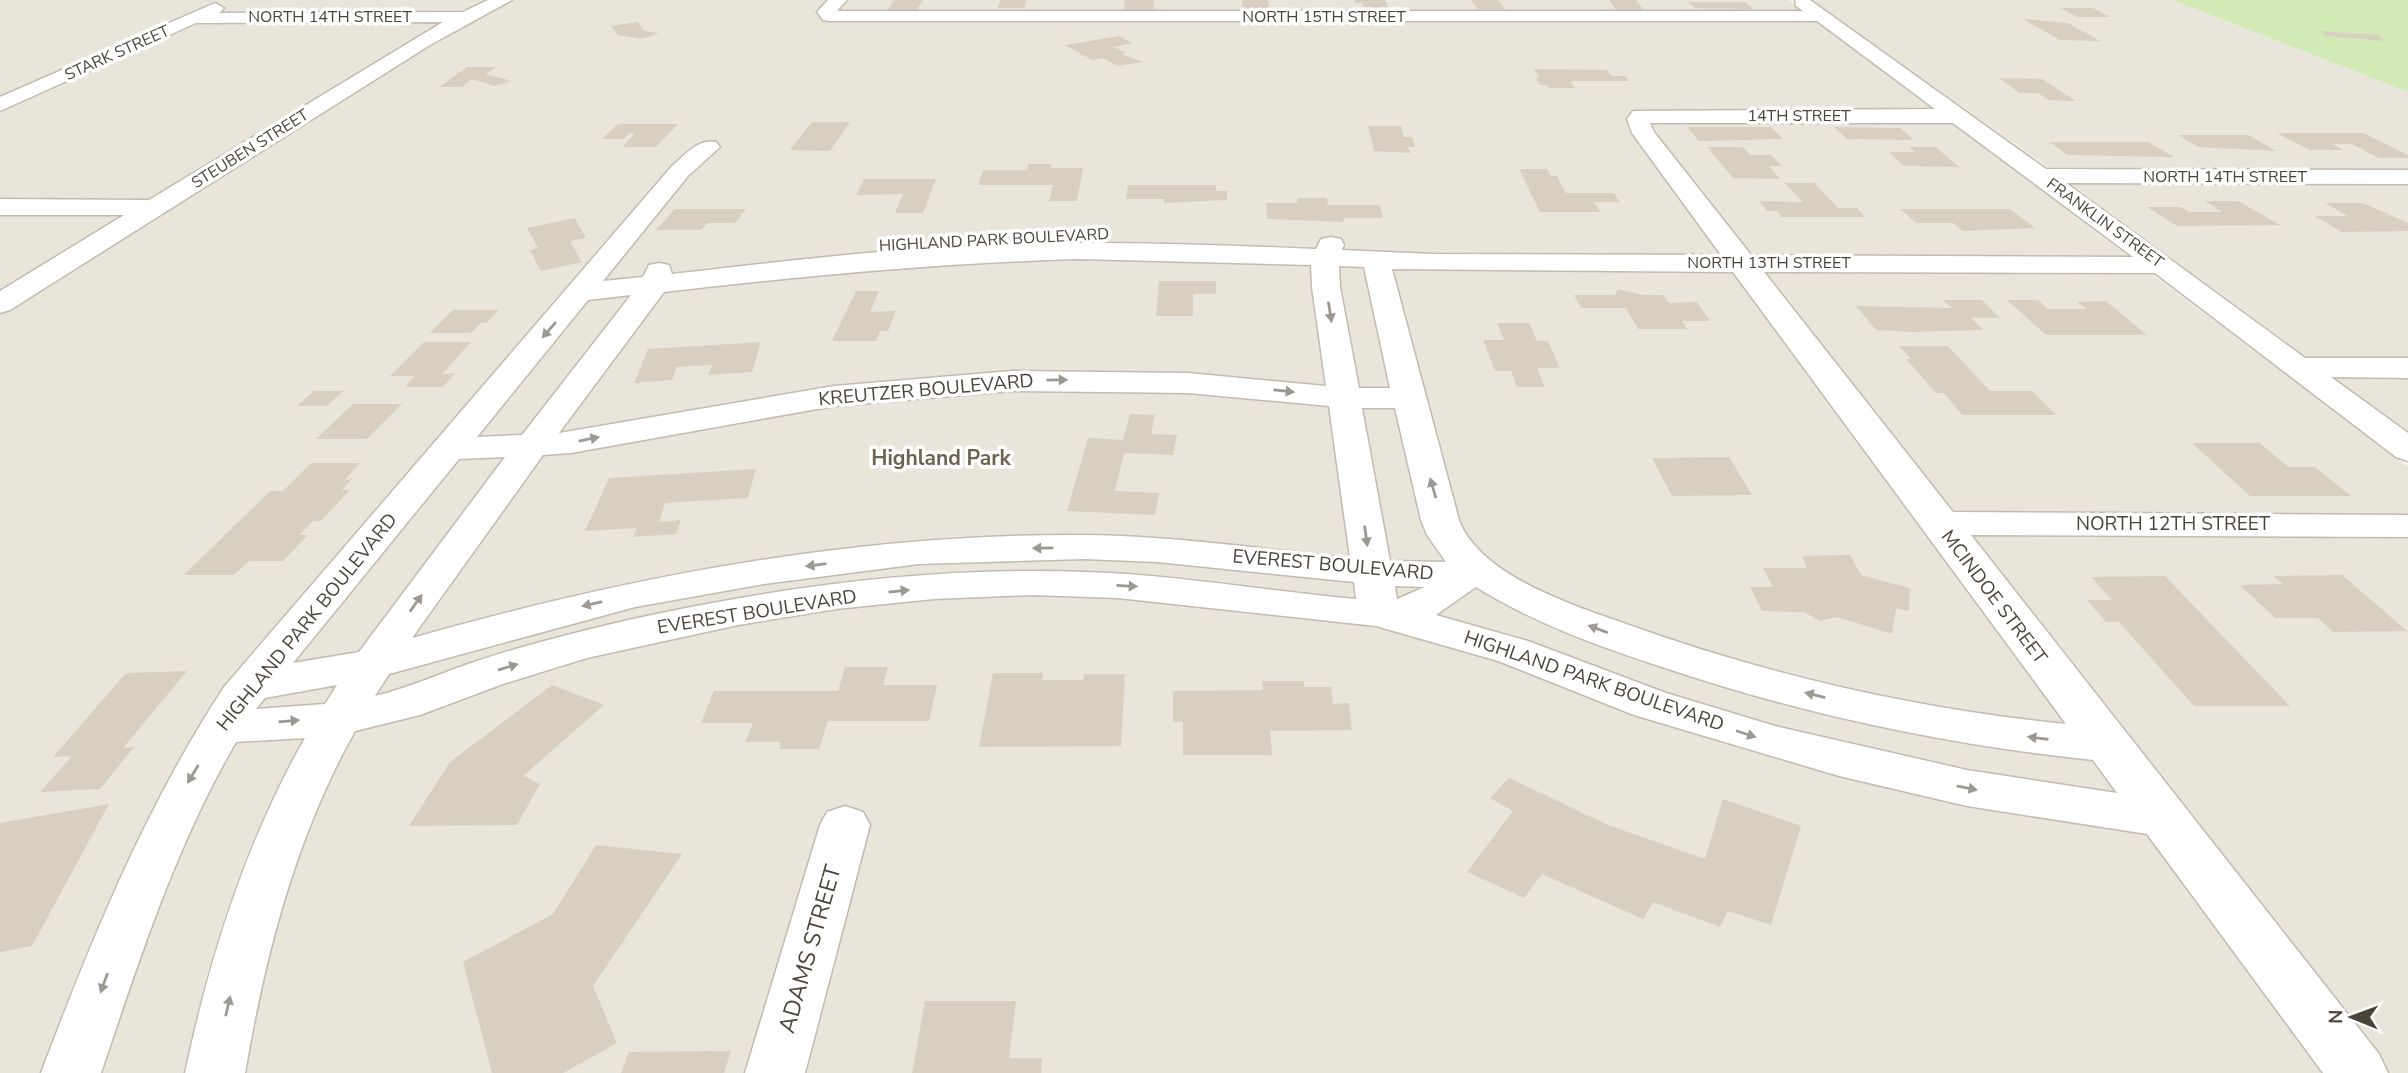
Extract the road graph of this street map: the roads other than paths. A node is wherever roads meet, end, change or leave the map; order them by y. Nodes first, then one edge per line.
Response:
1 (233, 0) edge
2 (503, 0) edge
3 (1552, 0) edge
4 (1799, 0) edge
5 (833, 7) edge
6 (1074, 8) edge
7 (1317, 8) edge
8 (1822, 16) junction
9 (466, 17) junction
10 (1567, 17) junction
11 (193, 18) junction
12 (0, 106) edge
13 (1641, 116) joint
14 (1956, 116) junction
15 (708, 147) dead end
16 (2041, 176) junction
17 (2408, 177) edge
18 (0, 208) edge
19 (155, 208) junction
20 (1328, 252) junction
21 (1376, 259) junction
22 (1743, 263) junction
23 (2162, 265) junction
24 (657, 278) junction
25 (587, 285) junction
26 (0, 304) edge
27 (2300, 367) junction
28 (2408, 368) edge
29 (1342, 386) junction
30 (1406, 388) junction
31 (539, 435) junction
32 (455, 439) junction
33 (2408, 450) edge
34 (1938, 523) junction
35 (2408, 526) edge
36 (1476, 566) junction
37 (1375, 594) junction
38 (374, 664) junction
39 (251, 685) junction
40 (342, 717) junction
41 (221, 727) junction
42 (2106, 744) junction
43 (2162, 817) junction
44 (845, 825) dead end
45 (71, 1073) edge
46 (215, 1073) edge
47 (775, 1073) edge
48 (2358, 1073) edge

1 - 11 street, STARK STREET
2 - 9 street, STEUBEN STREET
3 - 10 street
4 - 8 street, FRANKLIN STREET
5 - 6 street, NORTH 15TH STREET
6 - 7 street, NORTH 15TH STREET
7 - 10 street, NORTH 15TH STREET
8 - 10 street, NORTH 15TH STREET
8 - 14 street, FRANKLIN STREET
9 - 11 street, NORTH 14TH STREET
9 - 19 street, STEUBEN STREET
11 - 12 street, STARK STREET
13 - 14 street, 14TH STREET
13 - 22 street, MCINDOE STREET
14 - 16 street, FRANKLIN STREET
15 - 25 street
16 - 17 street, NORTH 14TH STREET
16 - 23 street, FRANKLIN STREET
18 - 19 street
19 - 26 street, STEUBEN STREET
20 - 21 street, HIGHLAND PARK BOULEVARD
20 - 24 street, HIGHLAND PARK BOULEVARD
20 -> 29 street
21 - 22 street, NORTH 13TH STREET
21 - 30 street
22 - 23 street, NORTH 13TH STREET
22 - 34 street, MCINDOE STREET
23 - 27 street, FRANKLIN STREET
24 - 25 street, HIGHLAND PARK BOULEVARD
24 - 31 street
25 -> 32 street, HIGHLAND PARK BOULEVARD
27 - 28 street
27 - 33 street, FRANKLIN STREET
29 - 30 street, KREUTZER BOULEVARD
29 - 31 street, KREUTZER BOULEVARD
29 -> 37 street
36 -> 30 street
31 - 32 street, KREUTZER BOULEVARD
38 -> 31 street
32 - 39 street, HIGHLAND PARK BOULEVARD
34 - 35 street, NORTH 12TH STREET
34 - 42 street, MCINDOE STREET
36 - 37 street, EVEREST BOULEVARD
42 -> 36 street
37 -> 38 street, EVEREST BOULEVARD
40 -> 37 street, EVEREST BOULEVARD
37 -> 43 street, HIGHLAND PARK BOULEVARD
38 - 39 street, EVEREST BOULEVARD
38 - 40 street
39 - 41 street, HIGHLAND PARK BOULEVARD
41 -> 40 street, EVEREST BOULEVARD
46 -> 40 street
41 -> 45 street, HIGHLAND PARK BOULEVARD
42 - 43 street, MCINDOE STREET
43 - 48 street, MCINDOE STREET
44 - 47 street, ADAMS STREET

